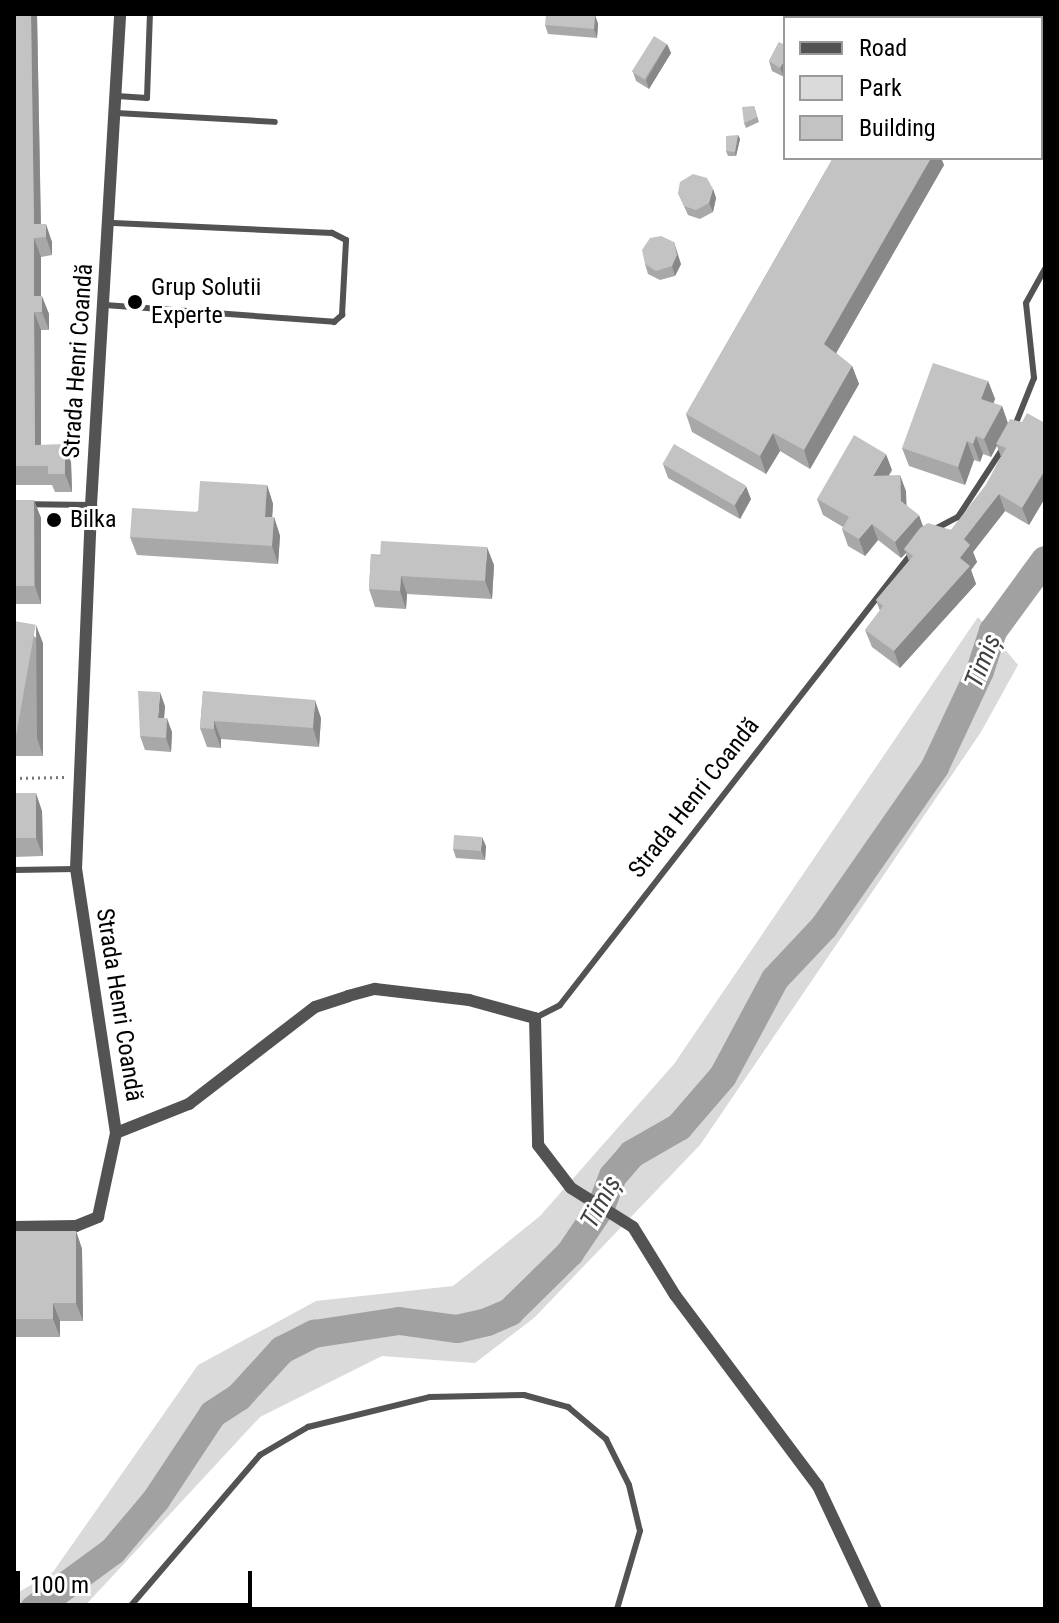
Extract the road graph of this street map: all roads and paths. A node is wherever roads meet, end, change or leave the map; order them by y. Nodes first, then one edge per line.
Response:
1 (120, 14) edge
2 (150, 14) edge
3 (117, 96) junction
4 (116, 113) junction
5 (275, 122) dead end
6 (108, 223) junction
7 (1045, 269) edge
8 (105, 305) junction
9 (14, 504) edge
10 (91, 505) junction
11 (929, 534) edge
12 (922, 541) edge
13 (77, 777) junction
14 (14, 778) edge
15 (76, 869) junction
16 (14, 870) edge
17 (535, 1018) junction
18 (116, 1133) junction
19 (14, 1227) edge
20 (128, 1609) edge
21 (617, 1609) edge
22 (876, 1609) edge

1 - 3 street, Strada Henri Coandă
2 - 3 lane
3 - 4 street, Strada Henri Coandă
4 - 5 lane
4 - 6 street, Strada Henri Coandă
6 - 8 street, Strada Henri Coandă
6 - 8 lane
7 - 11 lane
8 - 10 street, Strada Henri Coandă
9 - 10 lane
10 - 13 street, Strada Henri Coandă
12 - 17 lane, Strada Henri Coandă
13 - 14 path
13 - 15 street, Strada Henri Coandă
15 - 16 lane
15 - 18 street, Strada Henri Coandă
17 - 18 street, Strada Henri Coandă
17 - 22 street
18 - 19 street
20 - 21 lane

